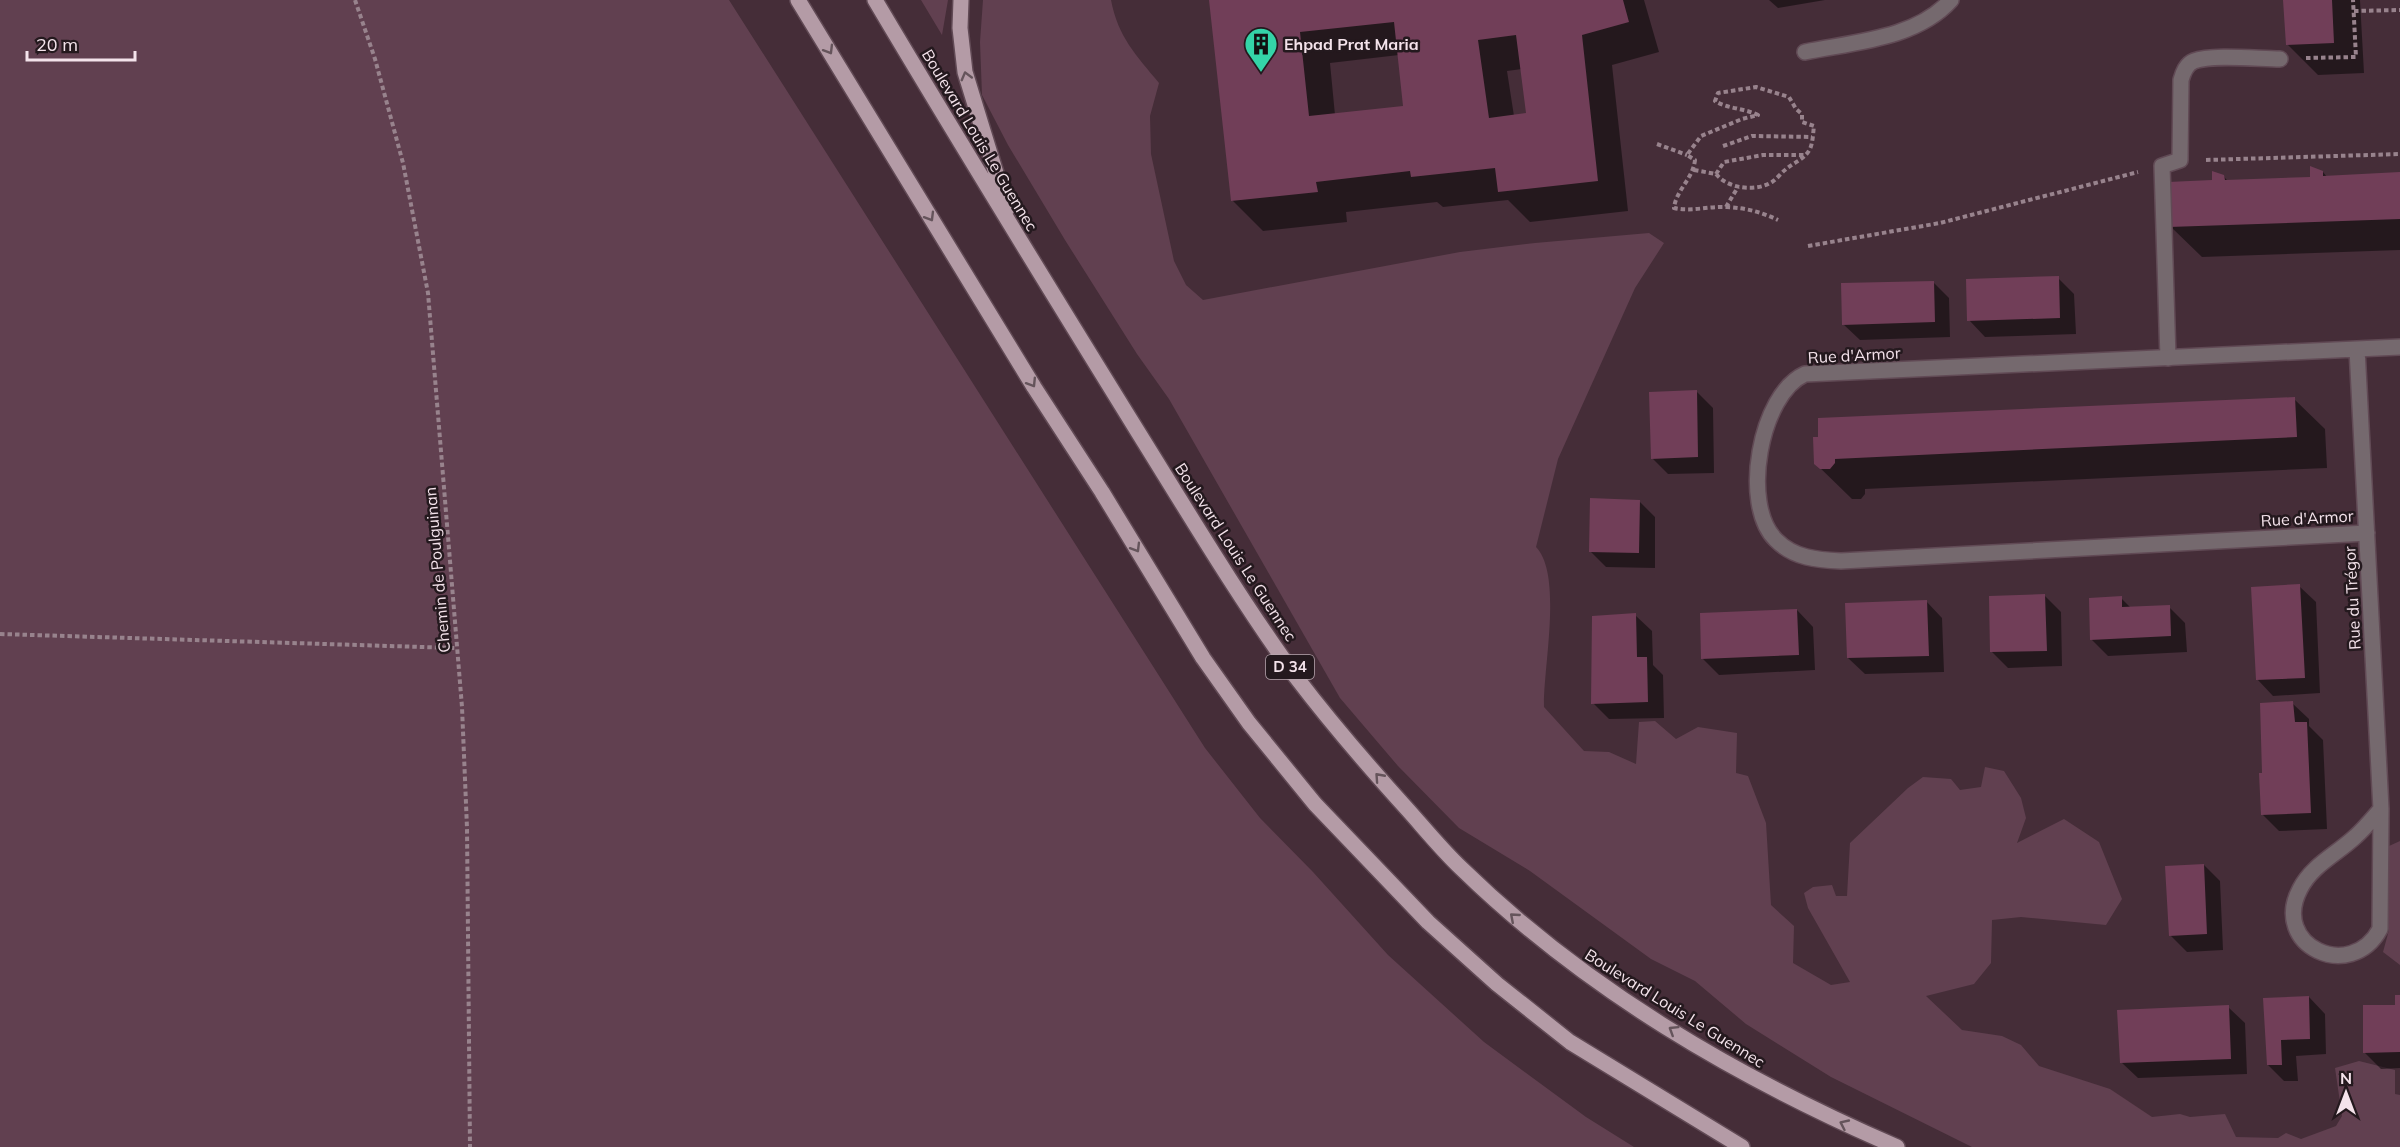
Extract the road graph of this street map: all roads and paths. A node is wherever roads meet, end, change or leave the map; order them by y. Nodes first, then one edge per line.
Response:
1 (355, 0) edge
2 (798, 0) edge
3 (875, 0) edge
4 (961, 0) edge
5 (1951, 0) edge
6 (2354, 0) edge
7 (2400, 10) edge
8 (2354, 11) junction
9 (1805, 52) dead end
10 (2280, 59) joint
11 (1812, 138) junction
12 (1657, 144) dead end
13 (1723, 146) dead end
14 (2400, 154) edge
15 (1687, 155) junction
16 (1805, 155) junction
17 (2180, 160) junction
18 (2162, 166) junction
19 (1694, 170) junction
20 (1716, 174) junction
21 (1738, 187) junction
22 (1726, 207) junction
23 (1778, 220) dead end
24 (1014, 232) junction
25 (1808, 246) dead end
26 (2400, 347) edge
27 (2357, 349) junction
28 (2168, 358) junction
29 (2367, 533) junction
30 (0, 634) edge
31 (455, 648) junction
32 (2380, 809) junction
33 (470, 1147) edge
34 (1742, 1147) edge
35 (1897, 1147) edge

1 - 31 path, Chemin de Poulguinan
2 -> 34 main road
3 - 24 main road, Boulevard Louis Le Guennec / D 34
24 -> 4 main road
5 - 9 street
6 - 8 path
7 - 8 path
8 - 10 path
10 - 17 street
11 - 13 path
11 - 15 path
11 - 16 path
12 - 15 path
14 - 17 path
15 - 19 path
16 - 20 path
16 - 21 path
17 - 18 street
18 - 25 path
18 - 28 street
19 - 20 path
19 - 22 path
20 - 21 path
21 - 22 path
22 - 23 path
35 -> 24 main road, Boulevard Louis Le Guennec / D 34
26 - 27 street, Rue d'Armor
27 - 28 street, Rue d'Armor
27 - 29 street, Rue du Trégor
28 - 29 street, Rue d'Armor
29 - 32 street, Rue du Trégor
30 - 31 path
31 - 33 path, Chemin de Poulguinan
32 - 32 street, Rue du Trégor

